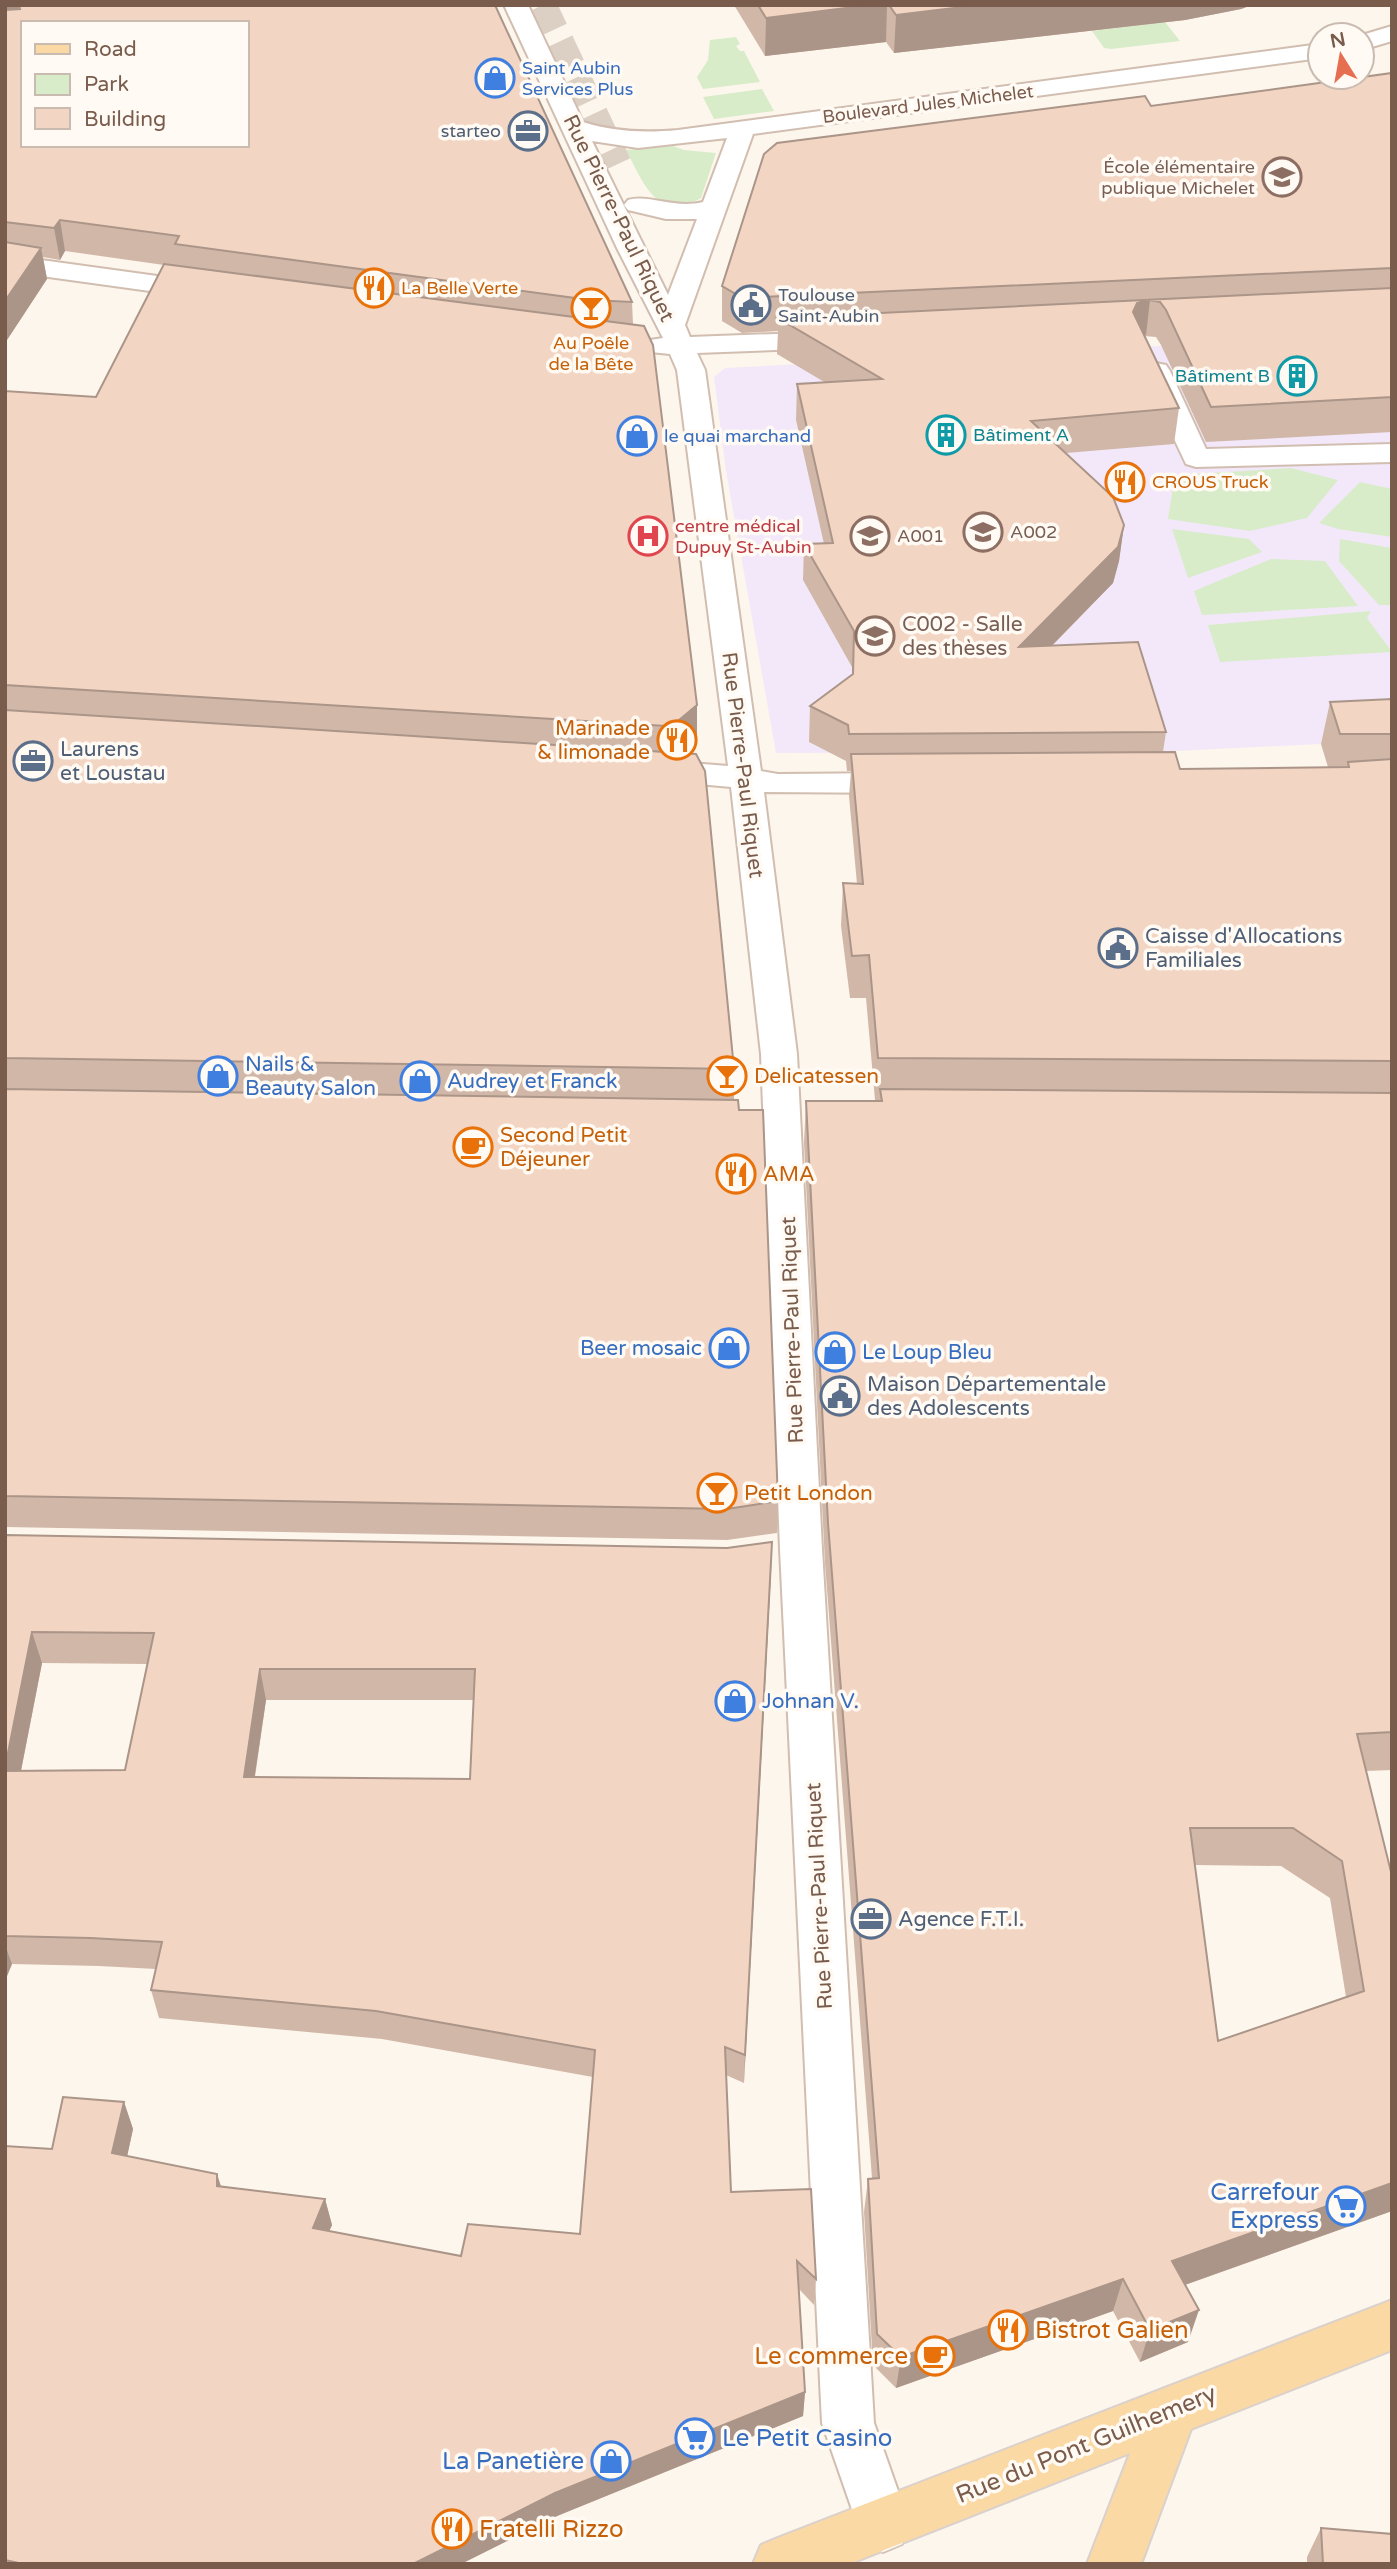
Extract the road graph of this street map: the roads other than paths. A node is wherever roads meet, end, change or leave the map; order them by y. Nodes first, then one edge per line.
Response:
1 (516, 5) edge
2 (1306, 53) edge
3 (574, 127) junction
4 (743, 128) junction
5 (713, 207) junction
6 (630, 248) junction
7 (5, 263) edge
8 (236, 294) edge
9 (676, 335) junction
10 (857, 339) edge
11 (640, 346) edge
12 (1392, 453) edge
13 (1168, 459) dead end
14 (630, 769) edge
15 (746, 779) junction
16 (932, 783) edge
17 (1392, 2325) edge
18 (1172, 2410) junction
19 (883, 2525) junction
20 (780, 2564) edge
21 (1114, 2564) edge

1 - 3 street, Rue Pierre-Paul Riquet
2 - 4 street, Boulevard Jules Michelet
3 - 4 street, Boulevard Jules Michelet
3 - 6 street, Rue Pierre-Paul Riquet
4 - 5 street
5 - 6 street
5 - 9 street
6 - 9 street, Rue Pierre-Paul Riquet
7 - 8 street
9 - 10 street
9 - 11 street
9 - 15 street, Rue Pierre-Paul Riquet
12 - 13 street
14 - 15 street
15 - 16 street
15 - 19 street, Rue Pierre-Paul Riquet
17 - 18 main road, Rue du Pont Guilhemery
18 - 19 main road, Rue du Pont Guilhemery
18 - 21 main road
19 - 20 main road, Rue du Pont Guilhemery

